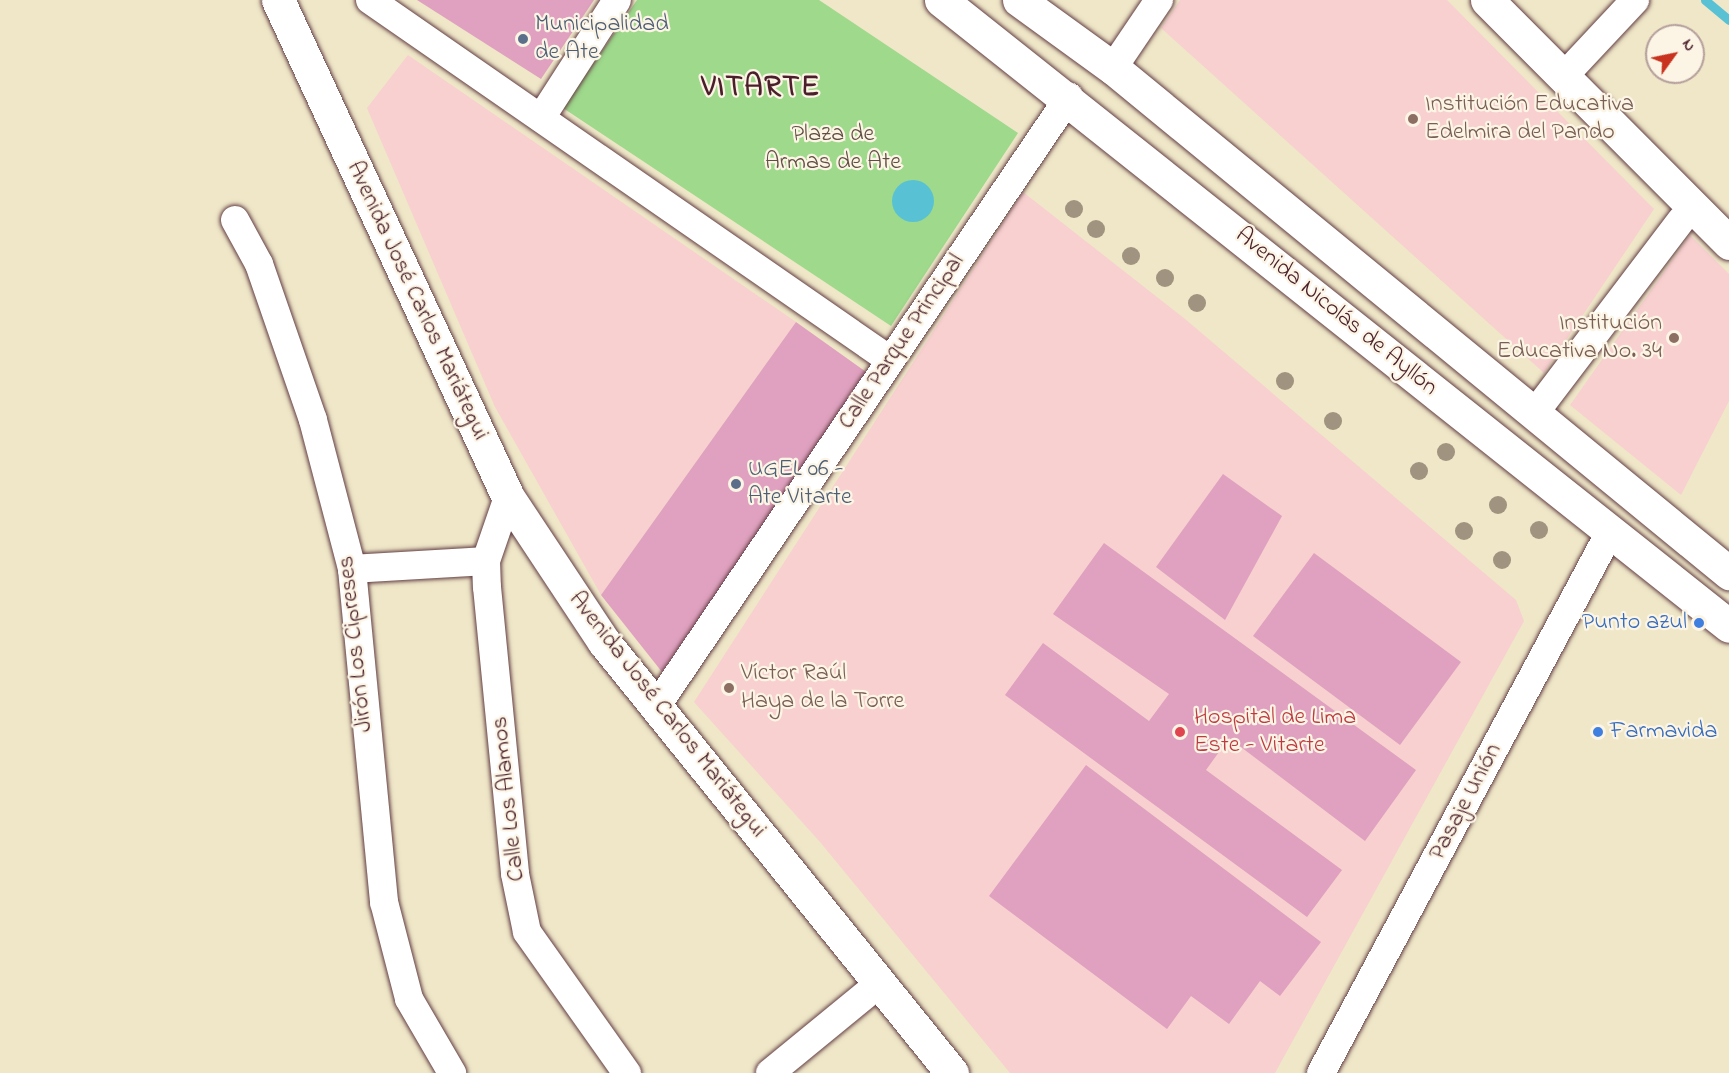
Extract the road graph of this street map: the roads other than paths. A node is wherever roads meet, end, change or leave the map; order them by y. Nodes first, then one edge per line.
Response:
1 (370, 0) edge
2 (617, 0) edge
3 (941, 0) edge
4 (1019, 0) edge
5 (1159, 0) edge
6 (1487, 0) edge
7 (1635, 0) edge
8 (283, 4) edge
9 (1113, 68) junction
10 (1564, 76) junction
11 (1069, 97) junction
12 (541, 118) junction
13 (235, 220) dead end
14 (1681, 220) dead end
15 (1729, 243) edge
16 (890, 360) junction
17 (1534, 414) junction
18 (508, 497) junction
19 (1610, 532) junction
20 (486, 561) junction
21 (352, 569) junction
22 (1729, 573) edge
23 (1729, 626) edge
24 (656, 707) junction
25 (880, 983) junction
26 (452, 1073) edge
27 (627, 1073) edge
28 (771, 1073) edge
29 (952, 1073) edge
30 (1321, 1073) edge

1 - 12 street
2 - 12 street
3 - 11 main road, Avenida Nicolás de Ayllón
4 - 9 main road, Avenida Nicolás de Ayllón
5 - 9 street
6 - 10 main road
7 - 10 street
8 - 18 main road, Avenida José Carlos Mariátegui
9 - 17 main road, Avenida Nicolás de Ayllón
10 - 15 main road
11 - 16 street, Calle Parque Principal
11 - 19 main road, Avenida Nicolás de Ayllón
12 - 16 street
13 - 21 street, Jirón Los Cipreses
14 - 17 street
16 - 24 street, Calle Parque Principal
17 - 22 main road, Avenida Nicolás de Ayllón
18 - 20 street, Calle Los Alamos
18 - 24 main road, Avenida José Carlos Mariátegui
19 - 23 main road, Avenida Nicolás de Ayllón
19 - 30 street, Pasaje Unión
20 - 21 street
20 - 27 street, Calle Los Alamos
21 - 26 street, Jirón Los Cipreses
24 - 25 main road, Avenida José Carlos Mariátegui
25 - 28 street
25 - 29 main road, Avenida José Carlos Mariátegui

